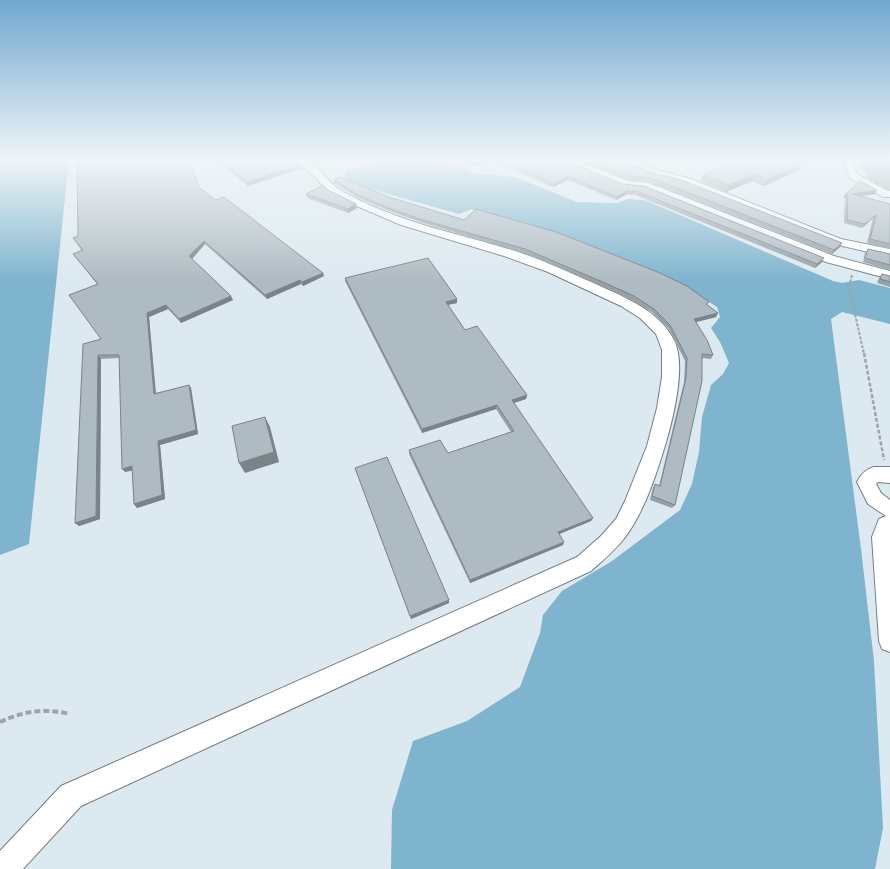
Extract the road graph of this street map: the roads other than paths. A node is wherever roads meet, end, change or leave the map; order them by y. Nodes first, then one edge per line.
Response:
1 (353, 200) edge
2 (681, 200) edge
3 (733, 200) edge
4 (890, 253) edge
5 (890, 275) edge
6 (888, 475) edge
7 (890, 509) edge
8 (890, 523) edge
9 (890, 642) edge
10 (2, 869) edge

1 - 10 street
2 - 5 street
3 - 4 street
6 - 7 street
8 - 9 street

